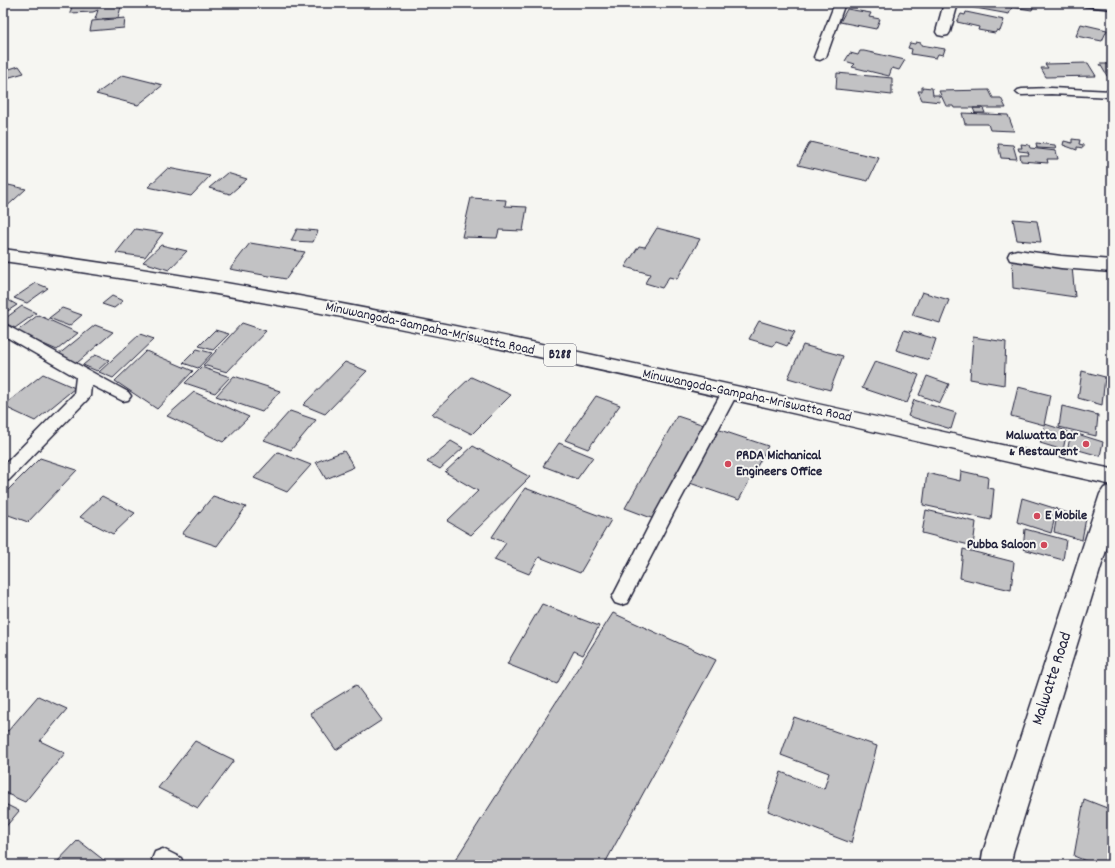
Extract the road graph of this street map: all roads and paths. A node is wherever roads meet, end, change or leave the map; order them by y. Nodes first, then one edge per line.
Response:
1 (840, 3) edge
2 (951, 3) edge
3 (1090, 3) edge
4 (1112, 5) edge
5 (943, 32) dead end
6 (820, 57) dead end
7 (1022, 92) dead end
8 (1112, 94) edge
9 (3, 255) edge
10 (1017, 256) dead end
11 (1112, 266) edge
12 (3, 329) edge
13 (84, 375) junction
14 (730, 392) junction
15 (123, 396) dead end
16 (3, 476) edge
17 (1112, 477) edge
18 (1112, 494) edge
19 (621, 598) dead end
20 (996, 865) edge

1 - 6 lane
2 - 5 main road
3 - 4 main road
7 - 8 lane
9 - 14 main road, Minuwangoda-Gampaha-Mriswatta Road / B288
10 - 11 main road
12 - 13 lane
13 - 15 lane
13 - 16 lane
14 - 17 main road, Minuwangoda-Gampaha-Mriswatta Road / B288
14 - 19 lane
18 - 20 main road, Malwatte Road

